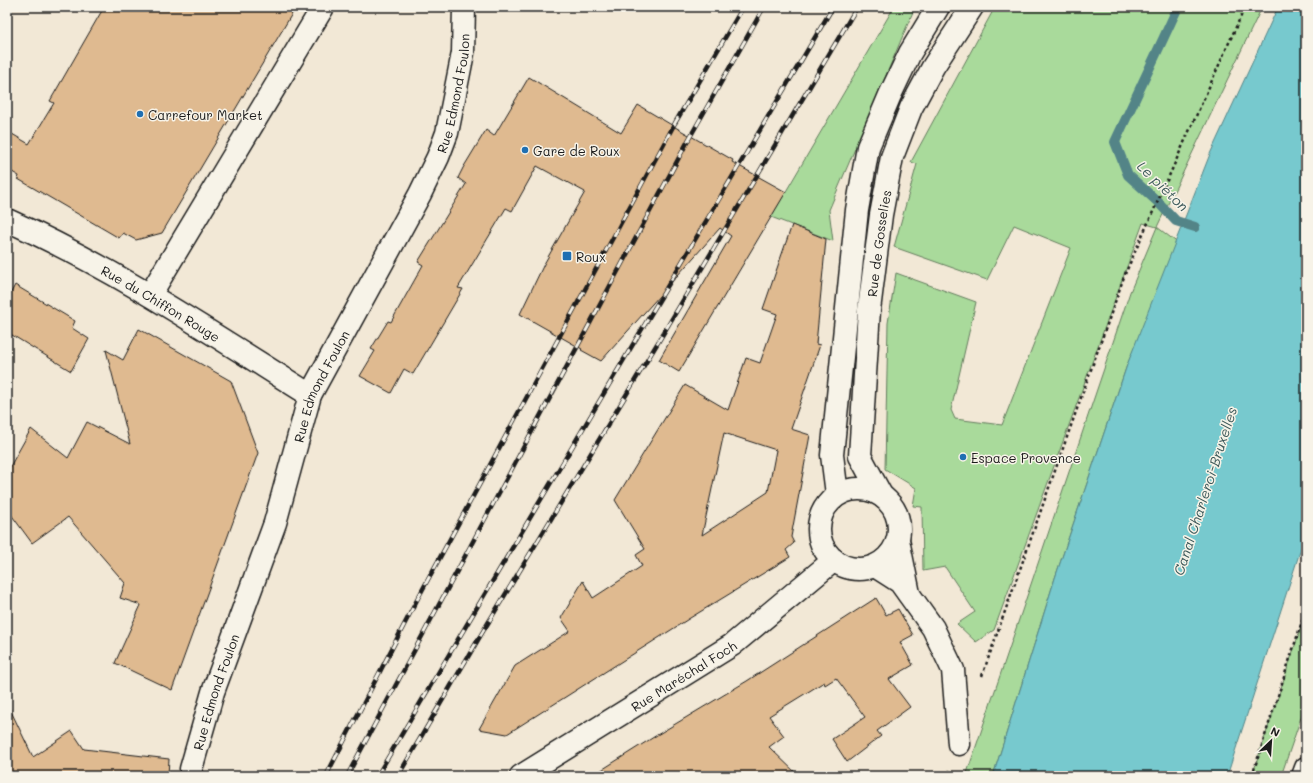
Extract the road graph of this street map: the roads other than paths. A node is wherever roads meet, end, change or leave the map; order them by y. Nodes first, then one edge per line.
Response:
1 (323, 7) edge
2 (464, 7) edge
3 (938, 7) edge
4 (972, 7) edge
5 (7, 220) edge
6 (150, 295) junction
7 (310, 395) junction
8 (837, 494) junction
9 (881, 495) junction
10 (898, 540) junction
11 (834, 560) junction
12 (875, 566) junction
13 (909, 594) junction
14 (959, 744) road end
15 (1306, 768) edge
16 (191, 776) edge
17 (521, 776) edge
18 (1303, 776) edge

1 - 6 street
2 - 7 street, Rue Edmond Foulon
3 - 8 street, Rue de Gosselies
4 - 9 street, Rue de Gosselies
5 - 6 street, Rue du Chiffon Rouge
6 - 7 street, Rue du Chiffon Rouge
7 - 16 street, Rue Edmond Foulon
8 - 9 street
8 - 11 street
9 - 10 street
10 - 12 street
10 - 13 street
11 - 12 street
11 - 17 street, Rue Maréchal Foch
12 - 13 street
13 - 14 street
15 - 18 street

